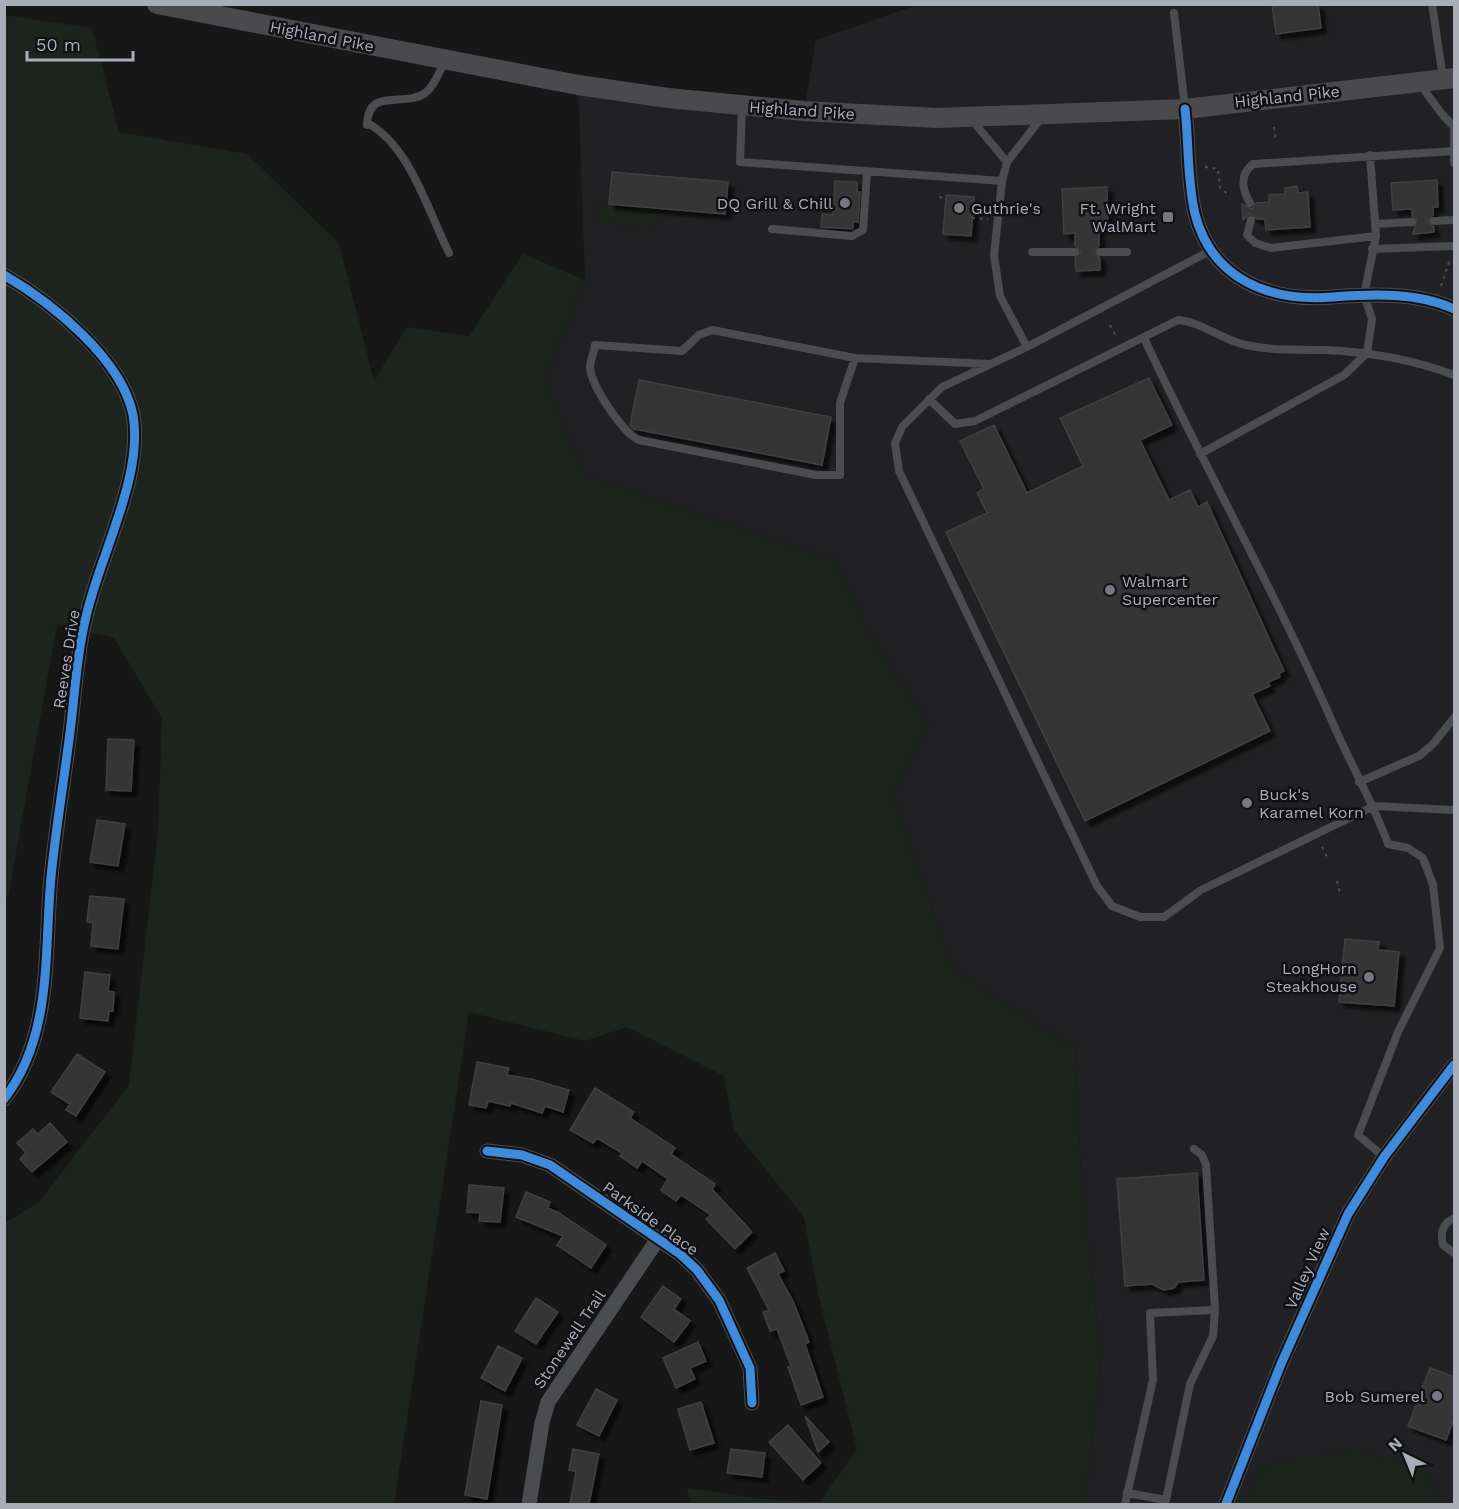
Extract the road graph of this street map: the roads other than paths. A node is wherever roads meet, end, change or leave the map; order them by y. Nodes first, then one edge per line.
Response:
1 (157, 4) edge
2 (1432, 4) edge
3 (1174, 13) dead end
4 (446, 60) junction
5 (1449, 79) edge
6 (1419, 82) junction
7 (742, 105) junction
8 (1185, 109) junction
9 (1043, 116) junction
10 (970, 118) junction
11 (1454, 125) edge
12 (1454, 150) edge
13 (1370, 155) junction
14 (1007, 162) junction
15 (1455, 163) edge
16 (867, 172) junction
17 (1002, 181) junction
18 (1250, 204) dead end
19 (1455, 219) edge
20 (1251, 220) dead end
21 (1434, 221) dead end
22 (1412, 222) dead end
23 (1375, 224) junction
24 (772, 229) dead end
25 (1376, 236) junction
26 (1455, 246) edge
27 (1372, 249) junction
28 (1210, 251) junction
29 (1032, 252) dead end
30 (1075, 252) dead end
31 (1100, 252) dead end
32 (1127, 252) dead end
33 (449, 253) dead end
34 (4, 275) edge
35 (1364, 295) junction
36 (1455, 309) edge
37 (1144, 338) junction
38 (1027, 347) junction
39 (1367, 353) junction
40 (855, 358) junction
41 (991, 364) junction
42 (1455, 375) edge
43 (929, 399) junction
44 (1200, 454) junction
45 (1455, 718) edge
46 (1359, 782) junction
47 (1374, 806) junction
48 (1455, 810) edge
49 (1455, 1065) edge
50 (4, 1099) edge
51 (1194, 1149) dead end
52 (487, 1151) dead end
53 (1384, 1157) junction
54 (1455, 1218) edge
55 (658, 1239) junction
56 (1455, 1253) edge
57 (1215, 1310) junction
58 (752, 1403) dead end
59 (1127, 1493) junction
60 (529, 1504) edge
61 (1125, 1504) edge
62 (1226, 1504) edge

1 - 4 main road, Highland Pike
2 - 5 lane
3 - 8 lane
4 - 7 main road, Highland Pike
4 - 33 lane
5 - 6 main road, Highland Pike
6 - 8 main road, Highland Pike
6 - 11 lane
7 - 10 main road, Highland Pike
7 - 16 lane
8 - 9 main road, Highland Pike
8 - 28 street
9 - 10 main road, Highland Pike
9 - 14 lane
10 - 14 lane
11 - 12 lane
12 - 13 lane
12 - 15 lane
13 - 18 lane
13 - 23 lane
14 - 17 lane
16 - 17 lane
16 - 24 lane
17 - 38 lane
19 - 21 lane
20 - 25 lane
22 - 23 lane
23 - 25 lane
25 - 27 lane
26 - 27 lane
27 - 35 lane
28 - 35 street
28 - 38 lane
29 - 30 lane
31 - 32 lane
34 - 50 street, Reeves Drive
35 - 36 street
35 - 39 lane
37 - 39 lane
37 - 43 lane
37 - 44 lane
38 - 41 lane
39 - 42 lane
39 - 44 lane
40 - 40 lane
40 - 41 lane
41 - 43 lane
43 - 47 lane
44 - 46 lane
45 - 46 lane
46 - 47 lane
47 - 48 lane
47 - 53 lane
49 - 53 street, Valley View
51 - 57 lane
52 - 55 street, Parkside Place
53 - 62 street, Valley View
54 - 56 lane
55 - 58 street, Parkside Place
55 - 60 street, Stonewell Trail
57 - 59 lane
57 - 59 lane
59 - 61 lane

